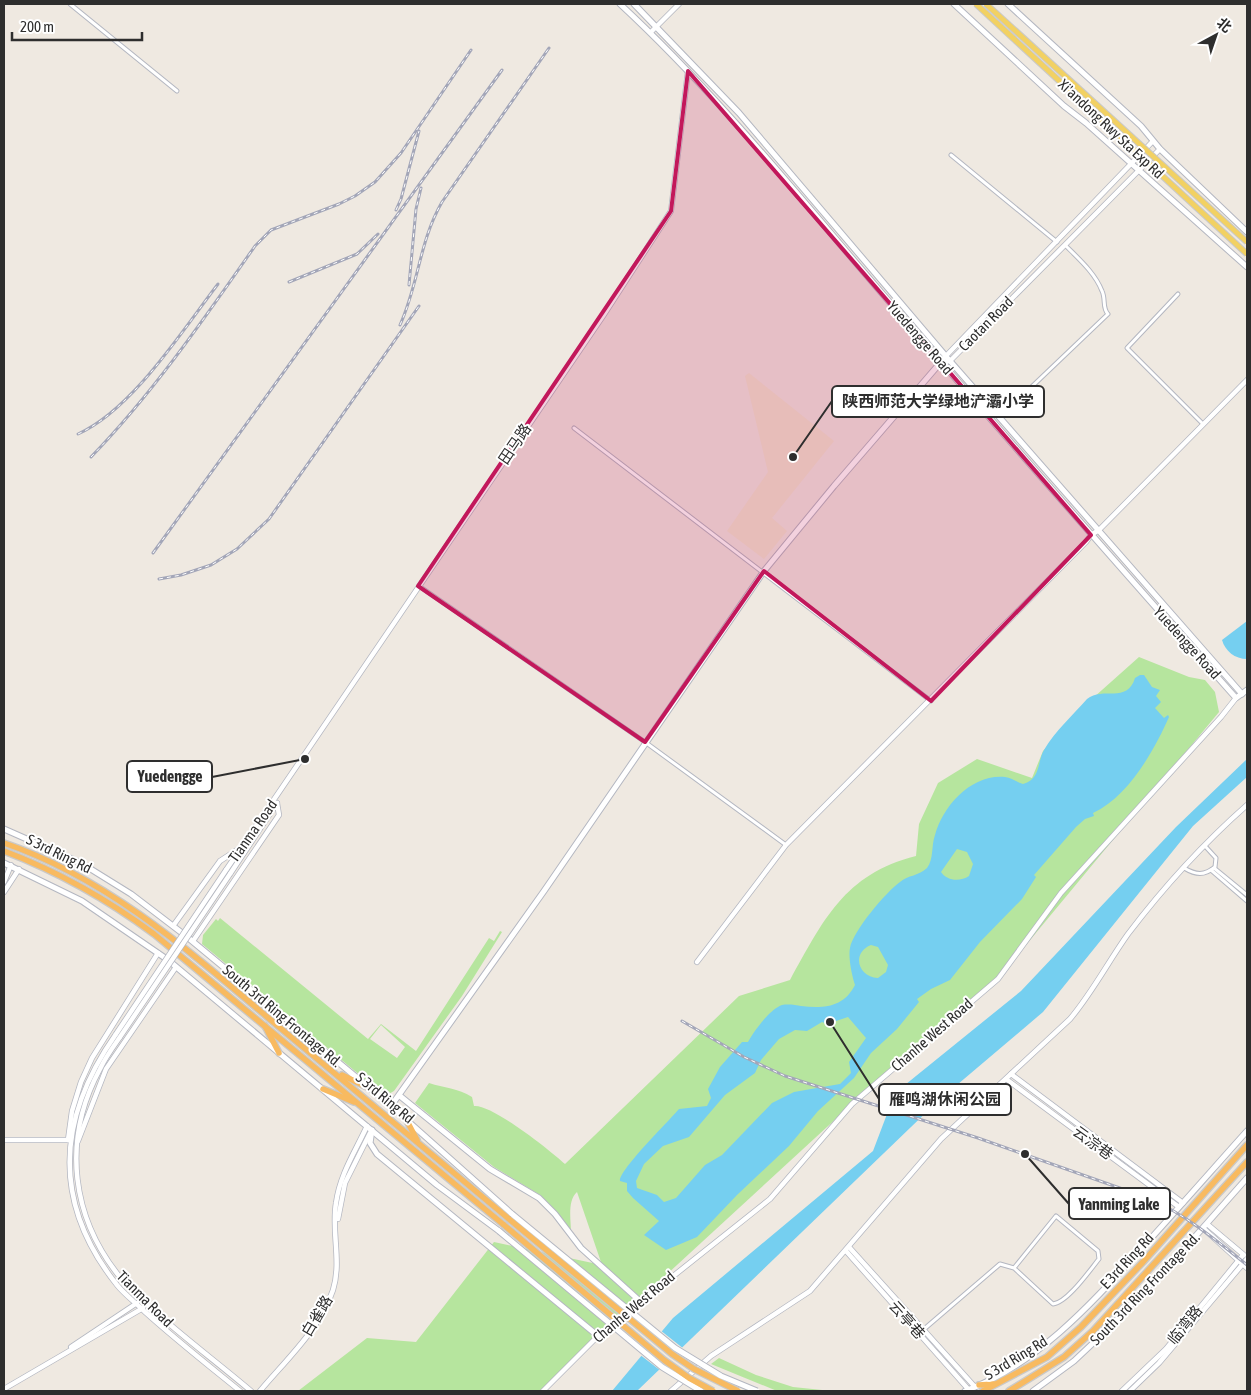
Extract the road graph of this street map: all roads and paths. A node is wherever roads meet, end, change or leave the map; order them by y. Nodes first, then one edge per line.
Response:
1 (70, 4) edge
2 (620, 4) edge
3 (634, 4) edge
4 (679, 4) edge
5 (954, 4) edge
6 (976, 4) edge
7 (986, 4) edge
8 (1008, 4) edge
9 (657, 26) junction
10 (651, 32) junction
11 (688, 71) junction
12 (177, 91) dead end
13 (1153, 141) junction
14 (1160, 149) junction
15 (951, 155) dead end
16 (1133, 164) junction
17 (1138, 170) junction
18 (1247, 232) edge
19 (1057, 242) junction
20 (1247, 242) edge
21 (1065, 245) junction
22 (1247, 254) edge
23 (1247, 267) edge
24 (1178, 294) dead end
25 (946, 355) junction
26 (950, 361) junction
27 (941, 362) junction
28 (1247, 380) edge
29 (1000, 417) junction
30 (1203, 424) junction
31 (574, 428) dead end
32 (1099, 530) junction
33 (1091, 535) junction
34 (764, 571) junction
35 (418, 586) junction
36 (1247, 690) edge
37 (1242, 694) junction
38 (1236, 698) junction
39 (931, 701) junction
40 (645, 742) junction
41 (278, 794) junction
42 (277, 803) junction
43 (1247, 805) edge
44 (4, 829) edge
45 (4, 843) edge
46 (786, 845) junction
47 (1205, 846) junction
48 (241, 847) junction
49 (4, 851) edge
50 (4, 863) edge
51 (11, 865) junction
52 (1184, 868) junction
53 (19, 869) junction
54 (1213, 869) junction
55 (228, 872) junction
56 (4, 882) edge
57 (4, 892) edge
58 (1247, 896) edge
59 (1247, 902) edge
60 (173, 926) junction
61 (192, 941) junction
62 (158, 953) junction
63 (697, 962) dead end
64 (176, 967) junction
65 (264, 1024) junction
66 (118, 1035) junction
67 (279, 1053) junction
68 (332, 1071) junction
69 (1011, 1074) junction
70 (1006, 1079) junction
71 (371, 1089) junction
72 (323, 1090) junction
73 (400, 1096) junction
74 (360, 1104) junction
75 (391, 1106) junction
76 (406, 1119) junction
77 (369, 1128) junction
78 (1247, 1132) edge
79 (4, 1140) edge
80 (69, 1140) junction
81 (420, 1144) junction
82 (76, 1146) junction
83 (1247, 1146) edge
84 (1247, 1162) edge
85 (1247, 1178) edge
86 (1181, 1205) junction
87 (511, 1216) junction
88 (1205, 1226) junction
89 (847, 1249) junction
90 (1246, 1257) edge
91 (1239, 1260) junction
92 (1245, 1266) edge
93 (1014, 1268) junction
94 (142, 1299) junction
95 (641, 1302) junction
96 (136, 1303) junction
97 (148, 1304) junction
98 (142, 1308) junction
99 (923, 1330) junction
100 (598, 1336) junction
101 (1061, 1345) joint
102 (58, 1357) junction
103 (1064, 1357) joint
104 (998, 1384) junction
105 (977, 1386) junction
106 (4, 1389) edge
107 (967, 1390) edge
108 (240, 1391) edge
109 (251, 1391) edge
110 (260, 1391) edge
111 (544, 1391) edge
112 (671, 1391) edge
113 (701, 1391) edge
114 (713, 1391) edge
115 (738, 1391) edge
116 (757, 1391) edge
117 (983, 1391) edge
118 (1009, 1391) edge
119 (1033, 1391) edge
120 (1122, 1391) edge
121 (1130, 1391) edge

1 - 12 street
2 - 10 main road, Yuedengge Road
3 - 9 main road, Yuedengge Road
4 - 9 street
5 - 16 main road
6 - 22 main road, Xi'andong Rwy Sta Exp Rd, bridge
7 - 20 main road, Xi'andong Rwy Sta Exp Rd, bridge
8 - 13 main road
9 - 10 street
9 - 25 main road, Yuedengge Road
10 - 11 main road, Yuedengge Road
11 - 27 main road, Yuedengge Road
11 - 35 street, 田马路
13 - 14 main road
13 - 16 street, Caotan Road
14 - 17 street, Caotan Road
14 - 18 main road
15 - 19 street
16 - 17 main road
16 - 19 street, Caotan Road
17 - 21 street, Caotan Road
17 - 23 main road
19 - 25 street, Caotan Road
21 - 26 street, Caotan Road
21 - 29 street
24 - 30 street
25 - 26 main road, Yuedengge Road
25 - 27 street, Caotan Road
26 - 27 street, Caotan Road
26 - 29 main road, Yuedengge Road
27 - 33 main road, Yuedengge Road
27 - 34 main road
28 - 30 street
29 - 32 main road, Yuedengge Road
30 - 32 street
31 - 34 street
32 - 33 street
32 - 37 main road, Yuedengge Road
33 - 38 main road, Yuedengge Road
33 - 39 street
34 - 39 street
34 - 40 main road
35 - 40 street
35 - 41 street, 田马路
36 - 37 main road, Chanhe West Road
37 - 38 main road, Chanhe West Road
38 - 95 street, Chanhe West Road
39 - 46 street
40 - 46 street
40 - 73 main road
41 - 42 street, Tianma Road
41 - 48 street, Tianma Road
42 - 55 street, Tianma Road
42 - 61 street
43 - 47 street
44 - 60 main road, South 3rd Ring Frontage Rd.
45 - 68 highway, S 3rd Ring Rd
46 - 63 street
47 - 52 street
47 - 54 street
48 - 55 street, Tianma Road
48 - 60 street
49 - 65 highway, S 3rd Ring Rd
50 - 51 main road, South 3rd Ring Frontage Rd.
51 - 53 main road, South 3rd Ring Frontage Rd.
51 - 56 street
52 - 54 street
52 - 69 street
53 - 57 street
53 - 62 main road, South 3rd Ring Frontage Rd.
54 - 58 street
54 - 59 street
55 - 66 street, Tianma Road, bridge
60 - 61 main road, South 3rd Ring Frontage Rd.
61 - 71 main road, South 3rd Ring Frontage Rd.
62 - 64 main road, South 3rd Ring Frontage Rd.
62 - 80 street
64 - 67 main road, South 3rd Ring Frontage Rd.
64 - 82 street
65 - 67 highway
65 - 74 highway, S 3rd Ring Rd
66 - 80 street, Tianma Road
66 - 82 street, Tianma Road
67 - 72 main road, South 3rd Ring Frontage Rd.
68 - 71 highway
68 - 81 highway, S 3rd Ring Rd
69 - 70 street
69 - 86 street, 云淙巷
70 - 86 street, 云淙巷
70 - 89 street
71 - 75 main road, South 3rd Ring Frontage Rd.
72 - 74 highway
72 - 77 main road, South 3rd Ring Frontage Rd.
73 - 75 main road
73 - 95 main road
74 - 114 highway, S 3rd Ring Rd, bridge
75 - 76 main road, South 3rd Ring Frontage Rd.
76 - 81 highway
76 - 87 main road, South 3rd Ring Frontage Rd.
77 - 100 main road
77 - 110 street, 白雀路
77 - 113 main road, South 3rd Ring Frontage Rd., bridge
78 - 86 main road, South 3rd Ring Frontage Rd.
79 - 80 street
80 - 96 street, Tianma Road
81 - 87 highway, S 3rd Ring Rd
82 - 94 street, Tianma Road
83 - 101 highway, E 3rd Ring Rd
84 - 103 highway, E 3rd Ring Rd
85 - 88 main road, South 3rd Ring Frontage Rd.
86 - 105 main road, South 3rd Ring Frontage Rd.
87 - 115 highway, S 3rd Ring Rd, bridge
87 - 116 main road, South 3rd Ring Frontage Rd., bridge
88 - 90 street
88 - 91 street
88 - 119 main road, South 3rd Ring Frontage Rd.
89 - 99 street
89 - 107 street, 云亭巷
89 - 112 street
90 - 91 street, 临湾路
90 - 92 street, 临湾路
91 - 92 street
91 - 120 street, 临湾路
92 - 121 street, 临湾路
93 - 93 street
93 - 99 street
94 - 96 street
94 - 97 street, Tianma Road
95 - 100 street, Chanhe West Road
96 - 98 street, Tianma Road
96 - 102 street
97 - 98 street
97 - 109 street, Tianma Road
98 - 102 street
98 - 108 street, Tianma Road
99 - 105 street
100 - 111 street, Chanhe West Road
101 - 104 highway, S 3rd Ring Rd
102 - 106 street
103 - 118 highway, S 3rd Ring Rd
104 - 105 highway
104 - 117 highway, S 3rd Ring Rd
105 - 107 main road, South 3rd Ring Frontage Rd.

